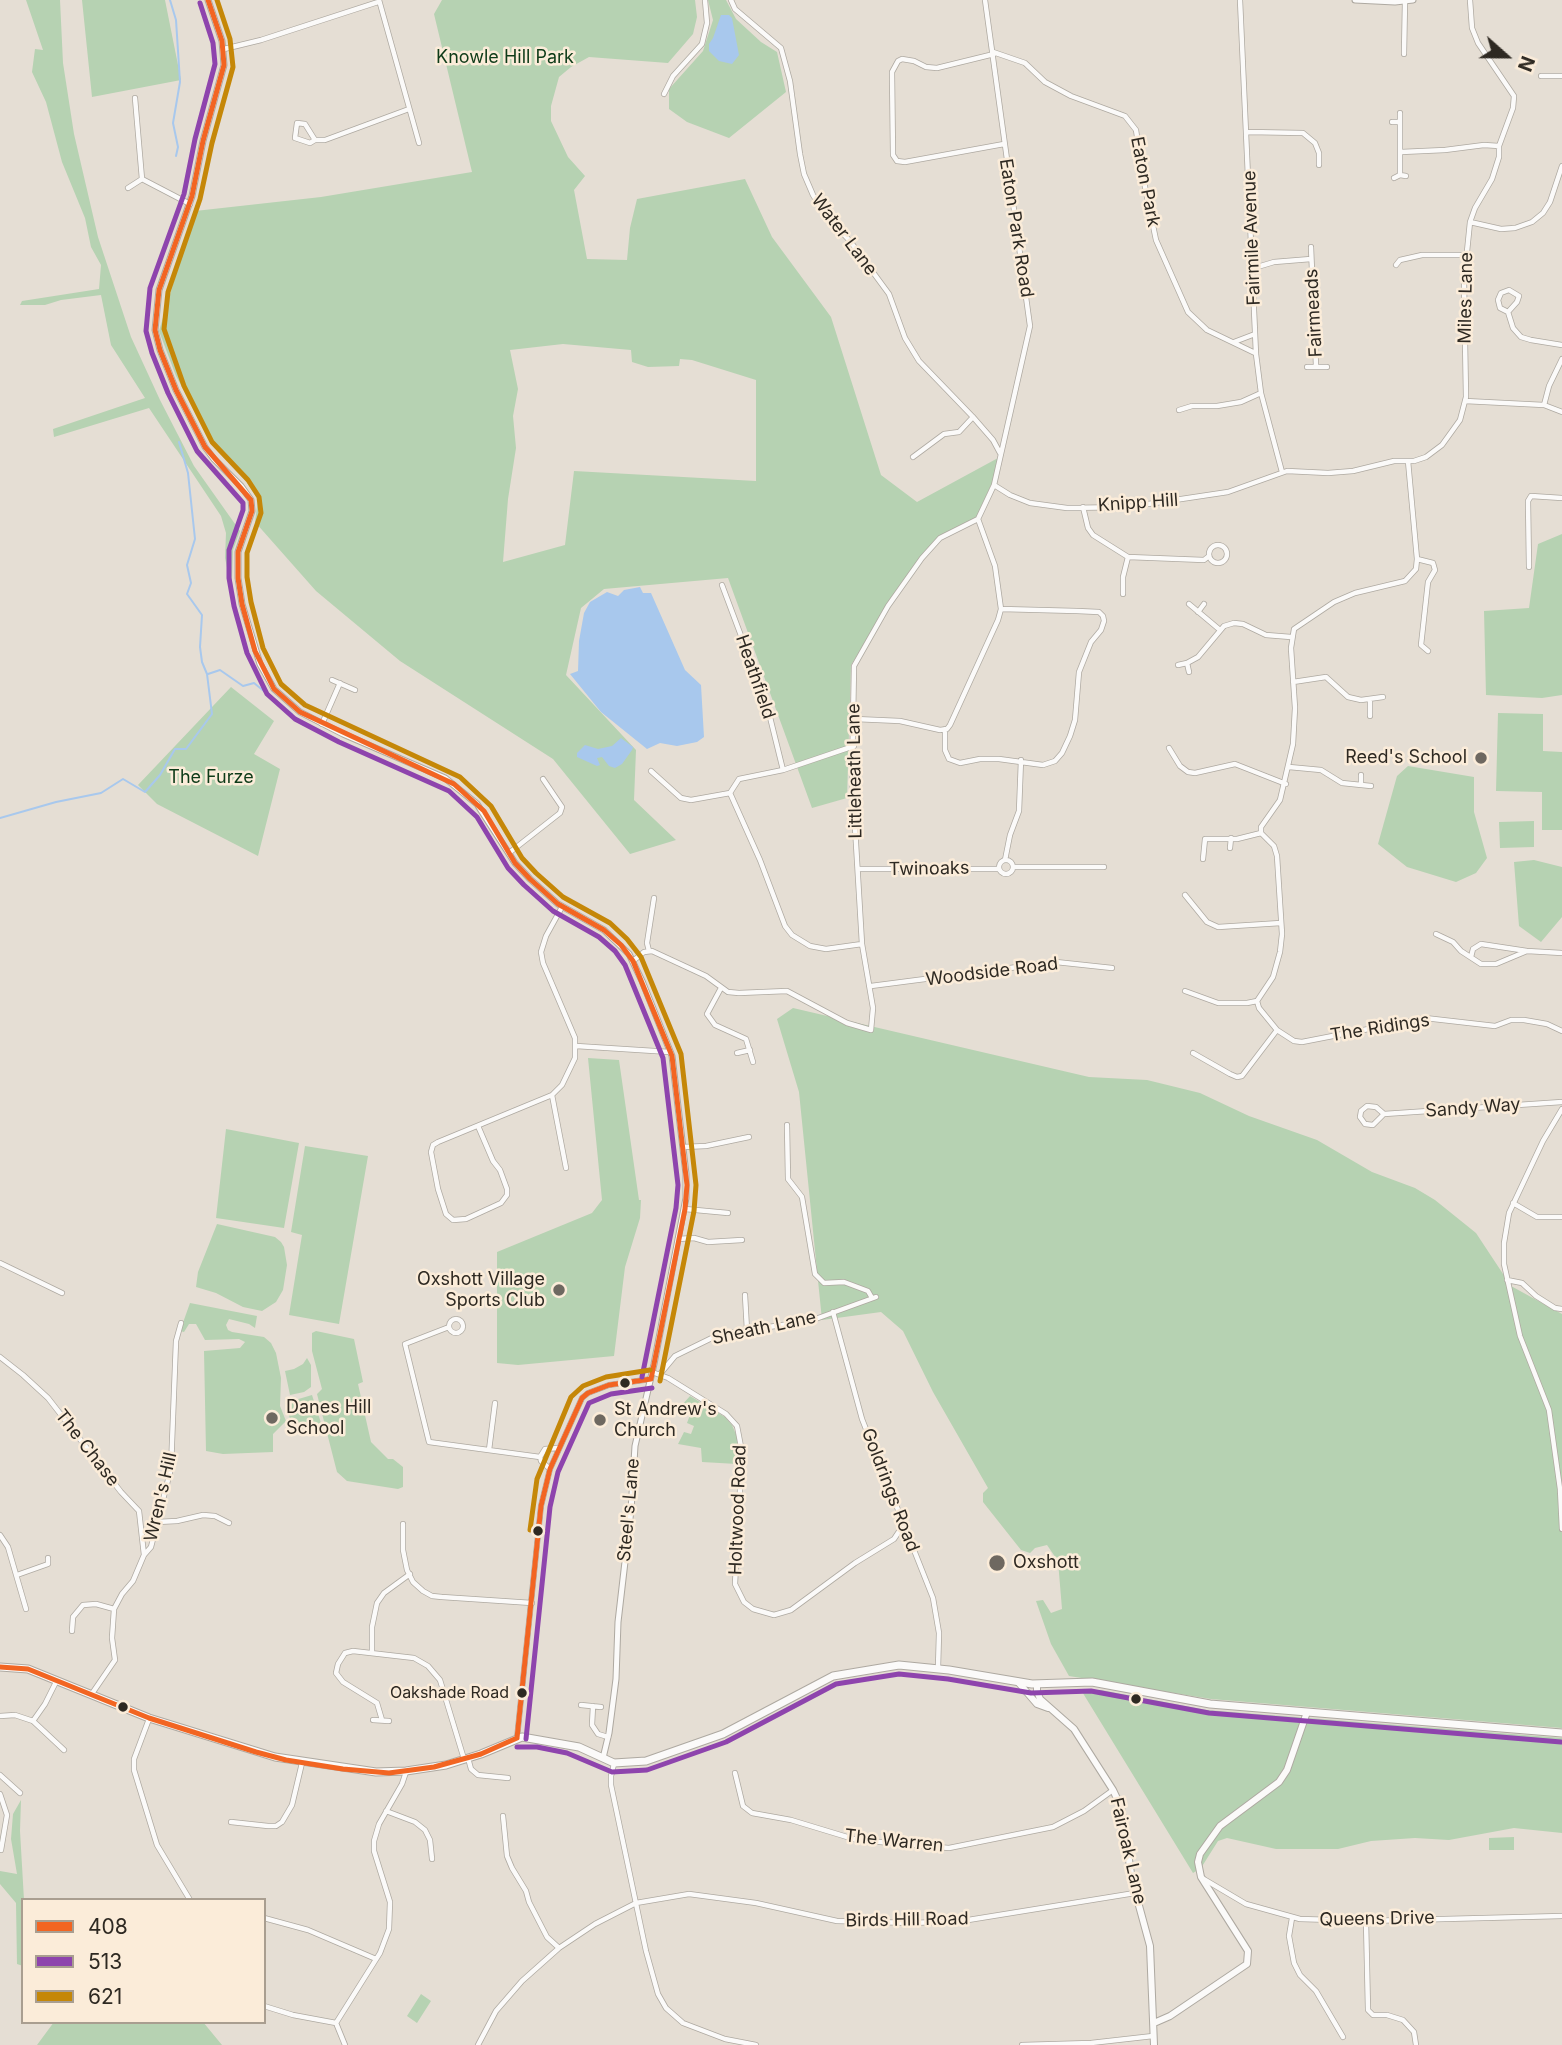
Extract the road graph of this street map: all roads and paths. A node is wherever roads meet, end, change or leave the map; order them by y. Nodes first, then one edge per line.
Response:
1 (208, 0) edge
2 (705, 0) edge
3 (731, 0) edge
4 (985, 0) edge
5 (1240, 0) edge
6 (1354, 0) edge
7 (1413, 0) edge
8 (1470, 0) edge
9 (379, 1) edge
10 (1405, 1) edge
11 (224, 50) junction
12 (994, 53) junction
13 (1404, 54) dead end
14 (1541, 76) dead end
15 (1562, 76) edge
16 (664, 94) dead end
17 (135, 98) dead end
18 (409, 109) junction
19 (1400, 113) dead end
20 (1392, 122) dead end
21 (1400, 122) junction
22 (1248, 132) junction
23 (315, 140) junction
24 (419, 144) dead end
25 (1004, 144) junction
26 (1499, 146) junction
27 (1401, 152) junction
28 (1319, 165) dead end
29 (1562, 166) edge
30 (1394, 178) dead end
31 (142, 180) junction
32 (128, 188) dead end
33 (190, 204) junction
34 (1471, 222) junction
35 (1311, 247) dead end
36 (1465, 255) junction
37 (1311, 259) junction
38 (1396, 265) dead end
39 (1254, 268) junction
40 (1507, 312) junction
41 (1255, 334) junction
42 (1234, 343) junction
43 (1562, 345) edge
44 (1256, 354) junction
45 (1562, 359) edge
46 (1317, 366) junction
47 (1307, 367) dead end
48 (1327, 367) dead end
49 (1261, 393) junction
50 (1465, 401) junction
51 (1544, 405) junction
52 (1179, 410) dead end
53 (1562, 412) edge
54 (973, 417) junction
55 (1001, 454) junction
56 (913, 457) dead end
57 (1408, 461) junction
58 (1282, 472) junction
59 (994, 485) junction
60 (1562, 498) edge
61 (1083, 507) junction
62 (978, 519) junction
63 (1209, 556) junction
64 (1128, 557) junction
65 (1530, 557) junction
66 (1521, 558) dead end
67 (1417, 559) junction
68 (1529, 567) dead end
69 (722, 584) dead end
70 (1123, 594) dead end
71 (1189, 604) dead end
72 (1204, 604) dead end
73 (1001, 609) junction
74 (1198, 612) junction
75 (1220, 630) junction
76 (1291, 637) junction
77 (1428, 651) dead end
78 (1187, 663) junction
79 (1178, 665) dead end
80 (1189, 672) dead end
81 (332, 680) dead end
82 (1293, 682) junction
83 (340, 683) junction
84 (355, 690) dead end
85 (1383, 697) dead end
86 (1370, 700) junction
87 (1370, 716) dead end
88 (855, 719) junction
89 (321, 724) junction
90 (945, 729) junction
91 (854, 746) junction
92 (1169, 748) dead end
93 (1021, 760) junction
94 (1289, 767) junction
95 (783, 770) junction
96 (651, 771) dead end
97 (1361, 775) dead end
98 (543, 779) dead end
99 (1286, 784) junction
100 (1360, 785) junction
101 (1371, 786) dead end
102 (730, 793) junction
103 (1261, 833) junction
104 (1231, 838) junction
105 (1230, 848) dead end
106 (509, 853) junction
107 (1203, 859) dead end
108 (1005, 860) junction
109 (1014, 867) junction
110 (1104, 867) dead end
111 (858, 869) junction
112 (999, 869) junction
113 (1185, 895) dead end
114 (654, 898) dead end
115 (562, 906) junction
116 (1281, 923) junction
117 (1436, 934) dead end
118 (862, 944) junction
119 (649, 951) junction
120 (1527, 951) junction
121 (1562, 953) edge
122 (1471, 957) junction
123 (632, 961) junction
124 (1112, 968) dead end
125 (871, 986) junction
126 (721, 988) junction
127 (1185, 991) dead end
128 (1257, 1001) junction
129 (1277, 1030) junction
130 (1562, 1031) edge
131 (576, 1046) junction
132 (750, 1050) junction
133 (737, 1052) dead end
134 (1193, 1053) dead end
135 (672, 1054) junction
136 (753, 1062) dead end
137 (552, 1096) junction
138 (1562, 1102) edge
139 (1562, 1109) edge
140 (1384, 1114) junction
141 (788, 1125) dead end
142 (478, 1126) junction
143 (749, 1137) dead end
144 (683, 1147) junction
145 (566, 1168) dead end
146 (1513, 1203) junction
147 (685, 1209) junction
148 (728, 1213) dead end
149 (1562, 1217) edge
150 (678, 1239) junction
151 (742, 1240) dead end
152 (0, 1263) edge
153 (1507, 1280) junction
154 (62, 1293) dead end
155 (745, 1295) dead end
156 (1562, 1309) edge
157 (833, 1312) junction
158 (181, 1323) dead end
159 (449, 1327) dead end
160 (747, 1330) junction
161 (0, 1357) edge
162 (660, 1374) junction
163 (651, 1376) junction
164 (495, 1403) dead end
165 (558, 1448) junction
166 (489, 1450) junction
167 (540, 1457) junction
168 (550, 1469) junction
169 (157, 1522) junction
170 (229, 1523) dead end
171 (403, 1524) dead end
172 (904, 1524) junction
173 (1562, 1529) edge
174 (0, 1535) edge
175 (894, 1539) junction
176 (911, 1542) junction
177 (145, 1555) junction
178 (48, 1558) dead end
179 (410, 1574) junction
180 (17, 1575) junction
181 (532, 1602) junction
182 (26, 1609) dead end
183 (114, 1609) junction
184 (72, 1631) dead end
185 (372, 1653) junction
186 (0, 1667) edge
187 (938, 1668) junction
188 (57, 1680) junction
189 (1018, 1682) junction
190 (1037, 1684) junction
191 (91, 1695) junction
192 (582, 1705) dead end
193 (593, 1706) junction
194 (601, 1707) dead end
195 (1050, 1709) junction
196 (1307, 1712) junction
197 (0, 1716) edge
198 (149, 1718) junction
199 (373, 1720) dead end
200 (382, 1720) junction
201 (33, 1721) junction
202 (389, 1721) dead end
203 (1562, 1733) edge
204 (608, 1737) junction
205 (517, 1738) junction
206 (64, 1750) dead end
207 (603, 1758) junction
208 (466, 1759) junction
209 (302, 1763) junction
210 (614, 1763) junction
211 (406, 1771) junction
212 (735, 1773) dead end
213 (0, 1775) edge
214 (508, 1778) dead end
215 (1113, 1790) junction
216 (20, 1793) dead end
217 (0, 1794) edge
218 (386, 1811) junction
219 (503, 1816) dead end
220 (231, 1822) dead end
221 (1, 1850) edge
222 (432, 1859) dead end
223 (1201, 1877) junction
224 (1136, 1893) junction
225 (189, 1898) edge
226 (636, 1903) junction
227 (1562, 1916) edge
228 (1293, 1918) junction
229 (266, 1919) edge
230 (1366, 1921) junction
231 (559, 1948) junction
232 (376, 1959) junction
233 (266, 2007) edge
234 (336, 2022) junction
235 (1154, 2023) junction
236 (1154, 2036) junction
237 (1343, 2037) dead end
238 (345, 2045) edge
239 (478, 2045) edge
240 (756, 2045) edge
241 (1022, 2045) edge
242 (1154, 2045) edge
243 (1416, 2045) edge

1 - 11 street
2 - 16 street
3 - 54 street, Water Lane
4 - 12 street, Eaton Park Road
5 - 22 street, Fairmile Avenue
6 - 10 street
7 - 10 street
8 - 26 street, Miles Lane
9 - 11 street
9 - 18 street
10 - 13 street
11 - 33 street
12 - 25 street, Eaton Park Road
12 - 25 street
12 - 42 street, Eaton Park
14 - 15 street
17 - 31 street
18 - 23 street
18 - 24 street
19 - 21 street
20 - 21 street
21 - 27 street
22 - 28 street
22 - 39 street, Fairmile Avenue
23 - 23 street
25 - 55 street, Eaton Park Road
26 - 27 street
26 - 34 street, Miles Lane
27 - 30 street
29 - 34 street
31 - 32 street
31 - 33 street
33 - 89 street, Steel's Lane
34 - 36 street, Miles Lane
35 - 37 street, Fairmeads
36 - 38 street
36 - 50 street, Miles Lane
37 - 39 street, Fairmeads
37 - 46 street, Fairmeads
39 - 41 street, Fairmile Avenue
40 - 40 street
40 - 43 street
41 - 42 street
41 - 44 street, Fairmile Avenue
42 - 44 street, Eaton Park
44 - 49 street, Fairmile Avenue
45 - 51 street
46 - 47 street, Fairmeads
46 - 48 street, Fairmeads
49 - 52 street
49 - 58 street, Fairmile Avenue
50 - 51 street
50 - 57 street, Miles Lane
51 - 53 street
54 - 55 street, Water Lane
54 - 56 street
55 - 59 street
57 - 58 street, Miles Lane
57 - 67 street
58 - 61 street, Knipp Hill
59 - 61 street, Knipp Hill
59 - 62 street
60 - 65 street
61 - 64 street
62 - 73 street
62 - 88 street, Littleheath Lane
63 - 63 street
63 - 64 street
64 - 70 street
65 - 66 street
65 - 68 street
67 - 76 street
67 - 77 street
69 - 95 street, Heathfield
71 - 74 street
72 - 74 street
73 - 90 street
73 - 93 street
74 - 75 street
75 - 76 street
75 - 78 street
76 - 82 street
78 - 79 street
78 - 80 street
81 - 83 street
82 - 86 street
82 - 94 street
83 - 84 street
83 - 89 street
85 - 86 street
86 - 87 street
88 - 90 street
88 - 91 street, Littleheath Lane
89 - 106 street, Steel's Lane
90 - 93 street
91 - 95 street
91 - 111 street, Littleheath Lane
92 - 99 street
93 - 108 street
94 - 99 street
94 - 100 street
95 - 102 street
96 - 102 street
97 - 100 street
98 - 106 street
99 - 103 street
100 - 101 street
102 - 118 street
103 - 104 street
103 - 116 street
104 - 105 street
104 - 107 street
106 - 115 street, Steel's Lane
108 - 109 street
108 - 112 street
109 - 110 street, Twinoaks
109 - 112 street, Twinoaks
111 - 112 street, Twinoaks
111 - 118 street, Littleheath Lane
113 - 116 street
114 - 119 street
115 - 123 street, Steel's Lane
115 - 131 street
116 - 128 street
117 - 122 street
118 - 125 street, Littleheath Lane
119 - 123 street
119 - 126 street
120 - 121 street
120 - 122 street
120 - 122 street
123 - 135 street, Steel's Lane
124 - 125 street, Woodside Road
125 - 126 street, Littleheath Lane
126 - 132 street
127 - 128 street
128 - 129 street
129 - 130 street, The Ridings
129 - 134 street
131 - 135 street
131 - 137 street
132 - 133 street
132 - 136 street
135 - 144 street, Steel's Lane
137 - 142 street
137 - 145 street
138 - 140 street, Sandy Way
139 - 146 street
140 - 140 street, Sandy Way
141 - 157 street, Sheath Lane
142 - 142 street
143 - 144 street
144 - 147 street, Steel's Lane
146 - 149 street
146 - 153 street
147 - 148 street
147 - 150 street, Steel's Lane
150 - 151 street
150 - 163 street, Steel's Lane
152 - 154 street
153 - 156 street
153 - 173 street
155 - 160 street
157 - 160 street, Sheath Lane
157 - 172 street, Goldrings Road
158 - 169 street, Wren's Hill
159 - 166 street
160 - 162 street, Sheath Lane
161 - 177 street, The Chase
162 - 163 street, Holtwood Road
162 - 175 street, Holtwood Road
163 - 165 street
163 - 204 street, Steel's Lane
164 - 166 street
165 - 167 street
165 - 168 street
166 - 167 street
167 - 168 street
168 - 181 street
169 - 170 street
169 - 177 street, Wren's Hill
171 - 179 street
172 - 175 street, Holtwood Road
172 - 176 street, Goldrings Road
174 - 180 street
175 - 176 street
176 - 187 street, Goldrings Road
177 - 183 street, Wren's Hill
178 - 180 street
179 - 181 street
179 - 185 street
180 - 182 street
181 - 205 street
183 - 184 street
183 - 191 street
185 - 200 street
185 - 208 street
186 - 188 main road
187 - 189 main road
187 - 210 main road
188 - 191 main road
188 - 201 street
189 - 190 main road
189 - 195 main road
190 - 195 main road, Fairoak Lane
190 - 196 main road
191 - 198 main road
192 - 193 street
193 - 194 street
193 - 204 street
195 - 215 main road, Fairoak Lane
196 - 203 main road
196 - 223 main road
197 - 201 street
198 - 209 main road
198 - 225 street
199 - 200 street
200 - 202 street
201 - 206 street
204 - 207 street, Steel's Lane
205 - 207 main road
205 - 208 main road
207 - 210 main road
208 - 211 main road
208 - 214 street
209 - 211 main road
209 - 220 street
210 - 226 street
211 - 218 street
212 - 215 street, The Warren
213 - 216 street
215 - 224 main road, Fairoak Lane
217 - 221 street
218 - 222 street
218 - 232 street
219 - 231 street
223 - 228 street, Queens Drive
223 - 235 main road
224 - 226 street, Birds Hill Road
224 - 235 main road, Fairoak Lane
226 - 231 street, Birds Hill Road
226 - 240 street
227 - 230 street, Queens Drive
228 - 230 street, Queens Drive
228 - 237 street
229 - 232 street
230 - 243 street
231 - 239 street, Birds Hill Road
232 - 234 street
233 - 234 street
234 - 238 street
235 - 236 main road, Fairoak Lane
236 - 241 street
236 - 242 main road, Fairoak Lane

